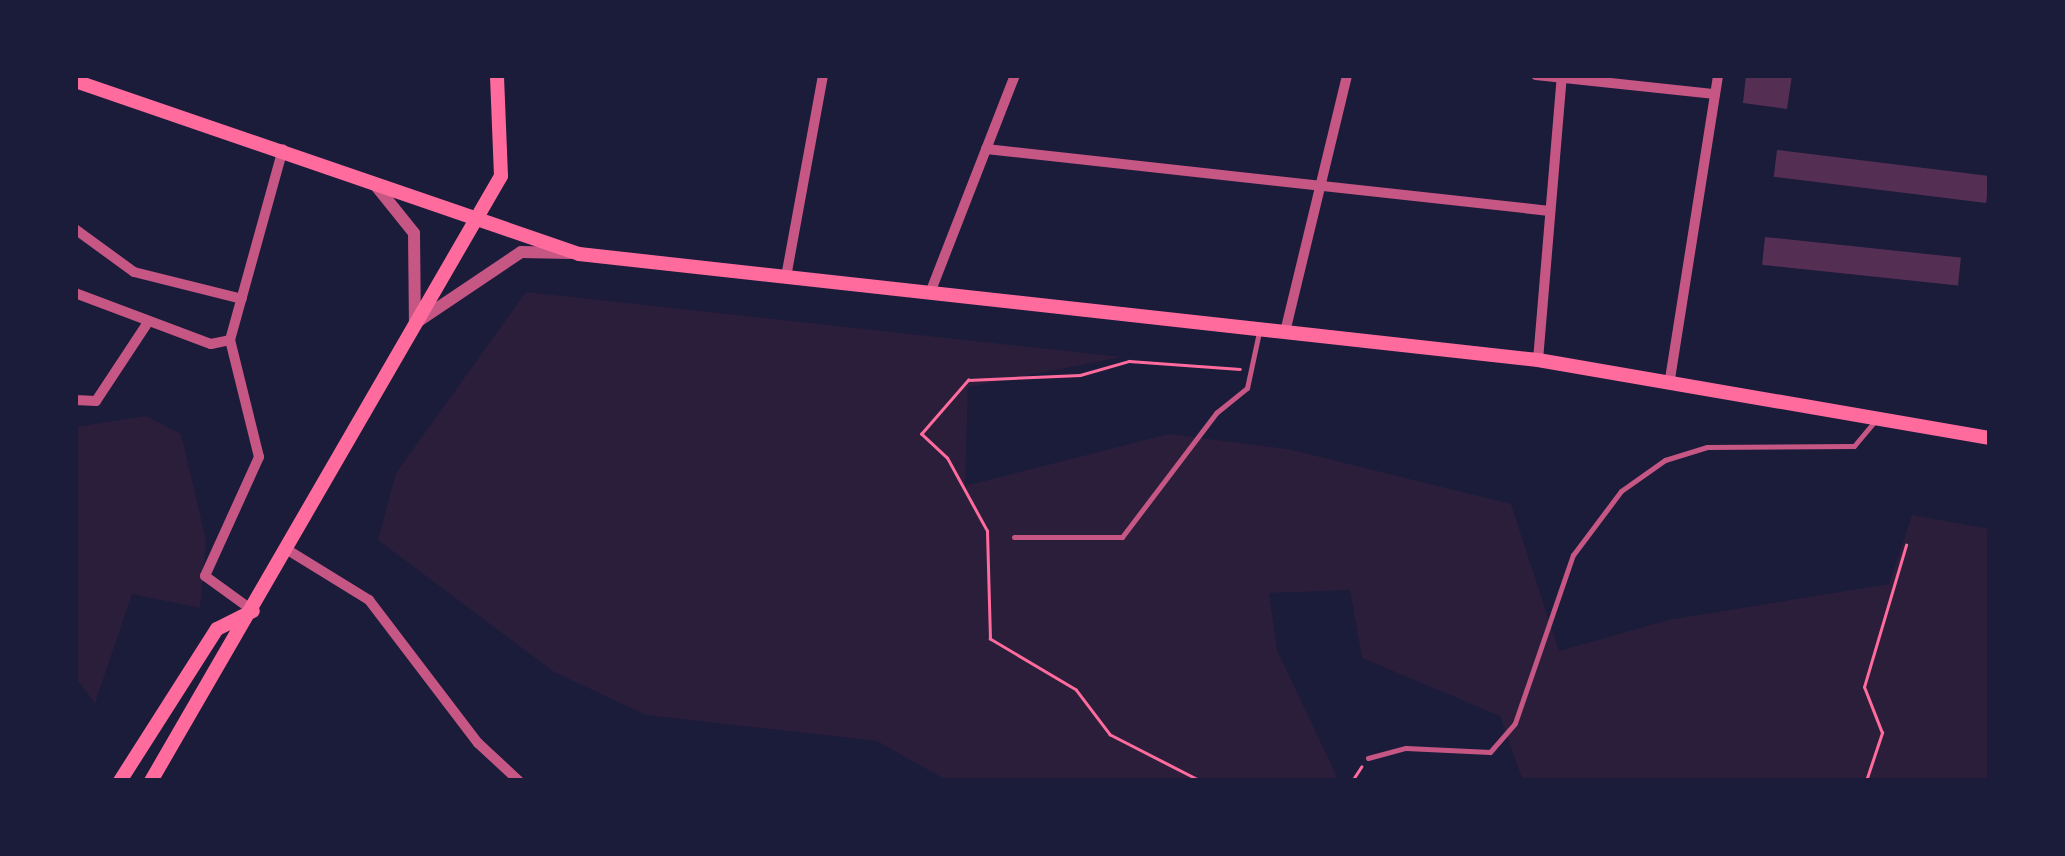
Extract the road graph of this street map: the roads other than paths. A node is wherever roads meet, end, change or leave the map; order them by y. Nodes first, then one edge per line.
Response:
1 (497, 75) edge
2 (823, 75) edge
3 (1015, 75) edge
4 (1347, 75) edge
5 (1536, 75) edge
6 (1718, 75) edge
7 (1562, 76) edge
8 (75, 79) edge
9 (1715, 94) junction
10 (283, 148) junction
11 (986, 149) junction
12 (364, 175) junction
13 (1321, 186) junction
14 (1550, 211) junction
15 (480, 219) junction
16 (75, 229) edge
17 (579, 254) junction
18 (786, 276) junction
19 (930, 293) junction
20 (75, 294) edge
21 (242, 299) junction
22 (148, 322) junction
23 (416, 324) junction
24 (1260, 330) junction
25 (1285, 332) junction
26 (230, 340) junction
27 (1538, 360) junction
28 (1670, 379) junction
29 (75, 400) edge
30 (1881, 414) junction
31 (1990, 438) edge
32 (1014, 537) dead end
33 (291, 552) junction
34 (253, 611) junction
35 (1368, 758) road end
36 (120, 781) edge
37 (151, 781) edge
38 (519, 781) edge

1 - 15 main road
2 - 18 street
3 - 11 street
4 - 13 street
5 - 7 street
6 - 9 street
7 - 9 street
7 - 14 street
8 - 10 main road
9 - 28 street
10 - 12 main road
10 - 21 street
11 - 13 street
11 - 19 street
12 - 15 main road
12 - 23 street
13 - 14 street
13 - 25 street
14 - 27 street
15 - 17 main road
15 - 23 main road
16 - 21 street
17 - 18 main road
17 - 23 street
18 - 19 main road
19 - 24 main road
20 - 22 street
21 - 26 street
22 - 26 street
22 - 29 street
23 - 33 main road
24 - 25 main road
24 - 32 lane
25 - 27 main road
26 - 34 street
27 - 28 main road
28 - 30 main road
30 - 31 main road
30 - 35 lane
33 - 34 main road
33 - 38 street
34 - 36 main road
34 - 37 main road

